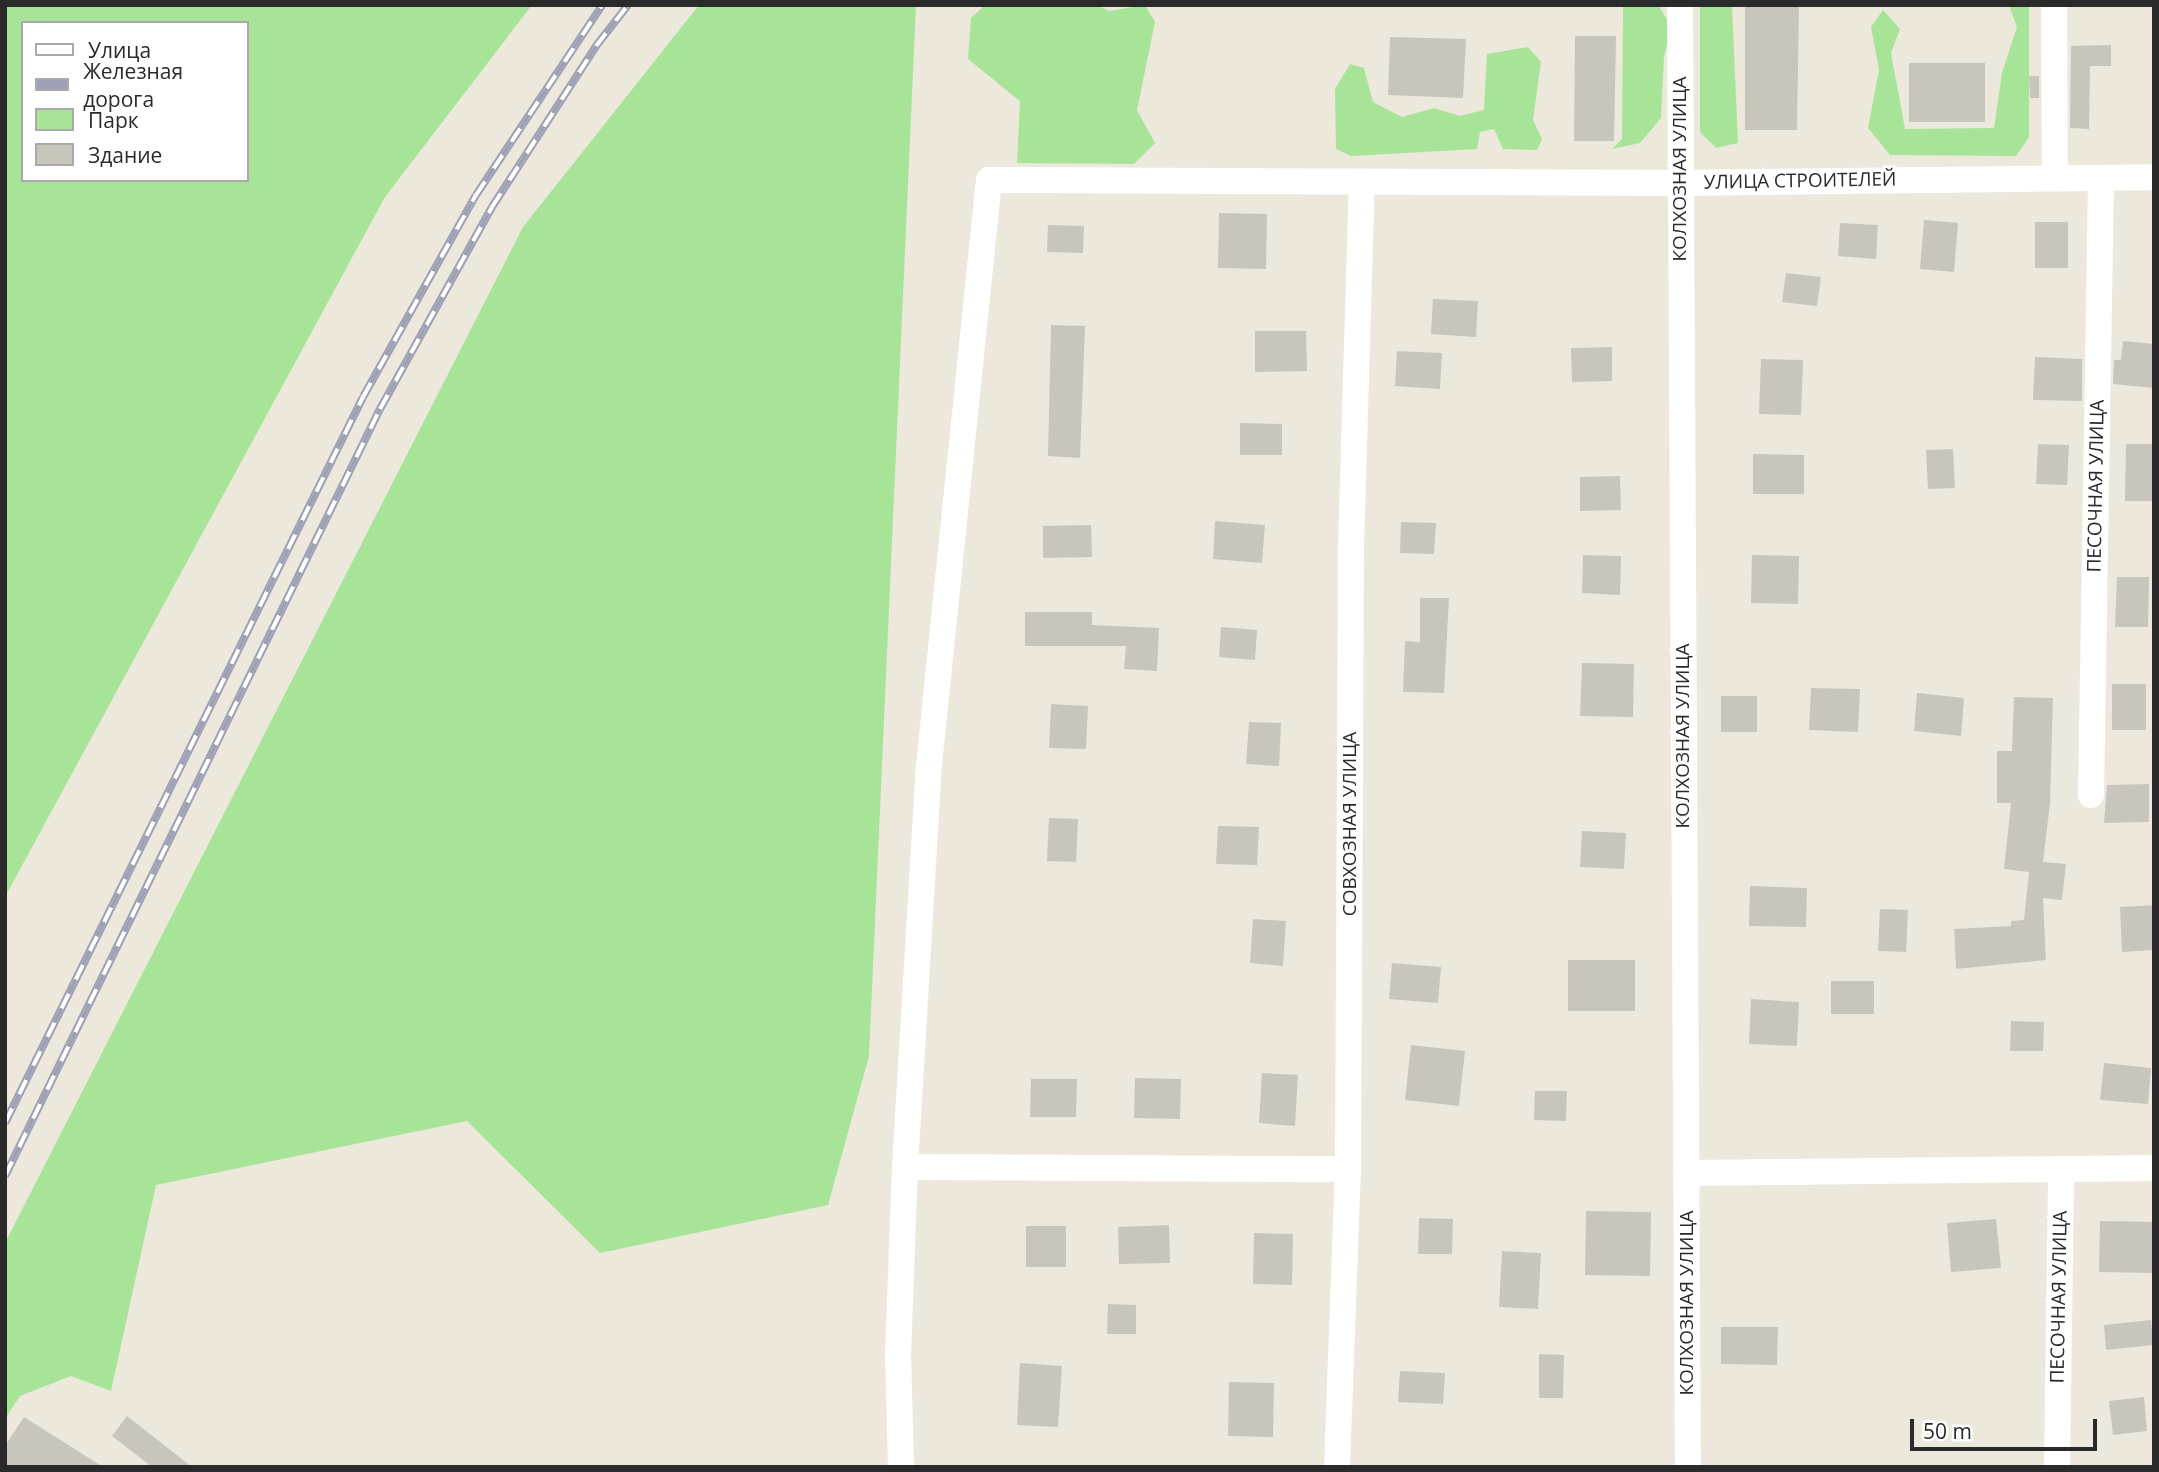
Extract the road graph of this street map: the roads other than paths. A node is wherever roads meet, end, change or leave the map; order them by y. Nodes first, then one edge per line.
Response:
1 (1680, 5) edge
2 (2054, 5) edge
3 (2154, 177) edge
4 (2055, 178) junction
5 (2101, 178) junction
6 (1362, 182) junction
7 (1679, 183) junction
8 (2091, 795) dead end
9 (905, 1167) junction
10 (2154, 1168) edge
11 (1348, 1169) junction
12 (2061, 1169) junction
13 (1686, 1173) junction
14 (901, 1467) edge
15 (1337, 1467) edge
16 (1688, 1467) edge
17 (2057, 1467) edge

1 - 7 street, КОЛХОЗНАЯ УЛИЦА
2 - 4 street
3 - 5 street, УЛИЦА СТРОИТЕЛЕЙ
4 - 5 street, УЛИЦА СТРОИТЕЛЕЙ
4 - 7 street, УЛИЦА СТРОИТЕЛЕЙ
5 - 8 street, ПЕСОЧНАЯ УЛИЦА
6 - 7 street, УЛИЦА СТРОИТЕЛЕЙ
6 - 9 street, УЛИЦА СТРОИТЕЛЕЙ
6 - 11 street, СОВХОЗНАЯ УЛИЦА
7 - 13 street, КОЛХОЗНАЯ УЛИЦА
9 - 11 street
9 - 14 street
10 - 12 street
11 - 15 street, СОВХОЗНАЯ УЛИЦА
12 - 13 street
12 - 17 street, ПЕСОЧНАЯ УЛИЦА
13 - 16 street, КОЛХОЗНАЯ УЛИЦА

